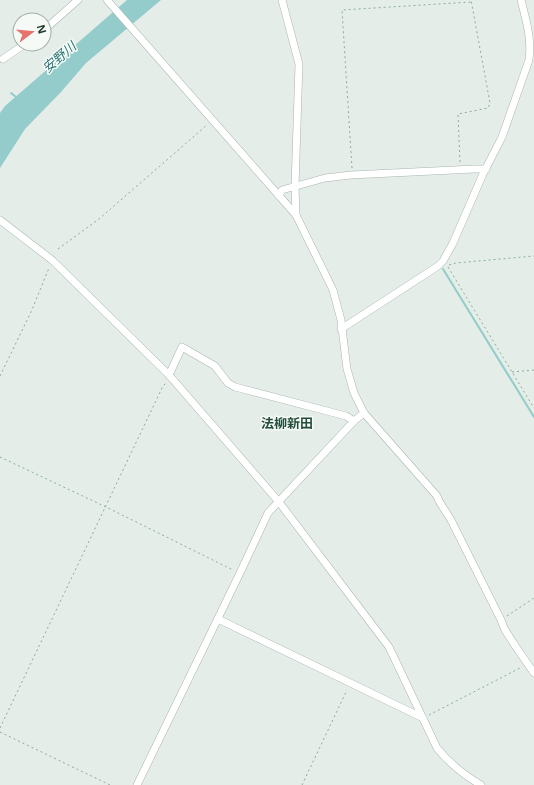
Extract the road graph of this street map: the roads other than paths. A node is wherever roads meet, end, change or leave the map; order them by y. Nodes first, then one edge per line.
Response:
1 (78, 0) edge
2 (107, 0) edge
3 (282, 0) edge
4 (521, 0) edge
5 (52, 23) edge
6 (13, 52) edge
7 (3, 59) dead end
8 (486, 169) junction
9 (295, 186) junction
10 (278, 196) junction
11 (296, 215) junction
12 (0, 220) edge
13 (341, 329) junction
14 (170, 377) junction
15 (364, 414) junction
16 (354, 421) junction
17 (279, 502) junction
18 (218, 619) junction
19 (534, 673) edge
20 (423, 718) junction
21 (137, 785) edge
22 (481, 785) edge

1 - 5 street
2 - 10 street
3 - 9 street
4 - 8 street
6 - 7 street
8 - 9 street
8 - 13 street
9 - 10 street
9 - 11 street
10 - 11 street
11 - 13 street
12 - 14 street
13 - 15 street
14 - 16 street
14 - 17 street
15 - 16 street
15 - 19 street
16 - 17 street
17 - 18 street
17 - 20 street
18 - 20 street
18 - 21 street
20 - 22 street

